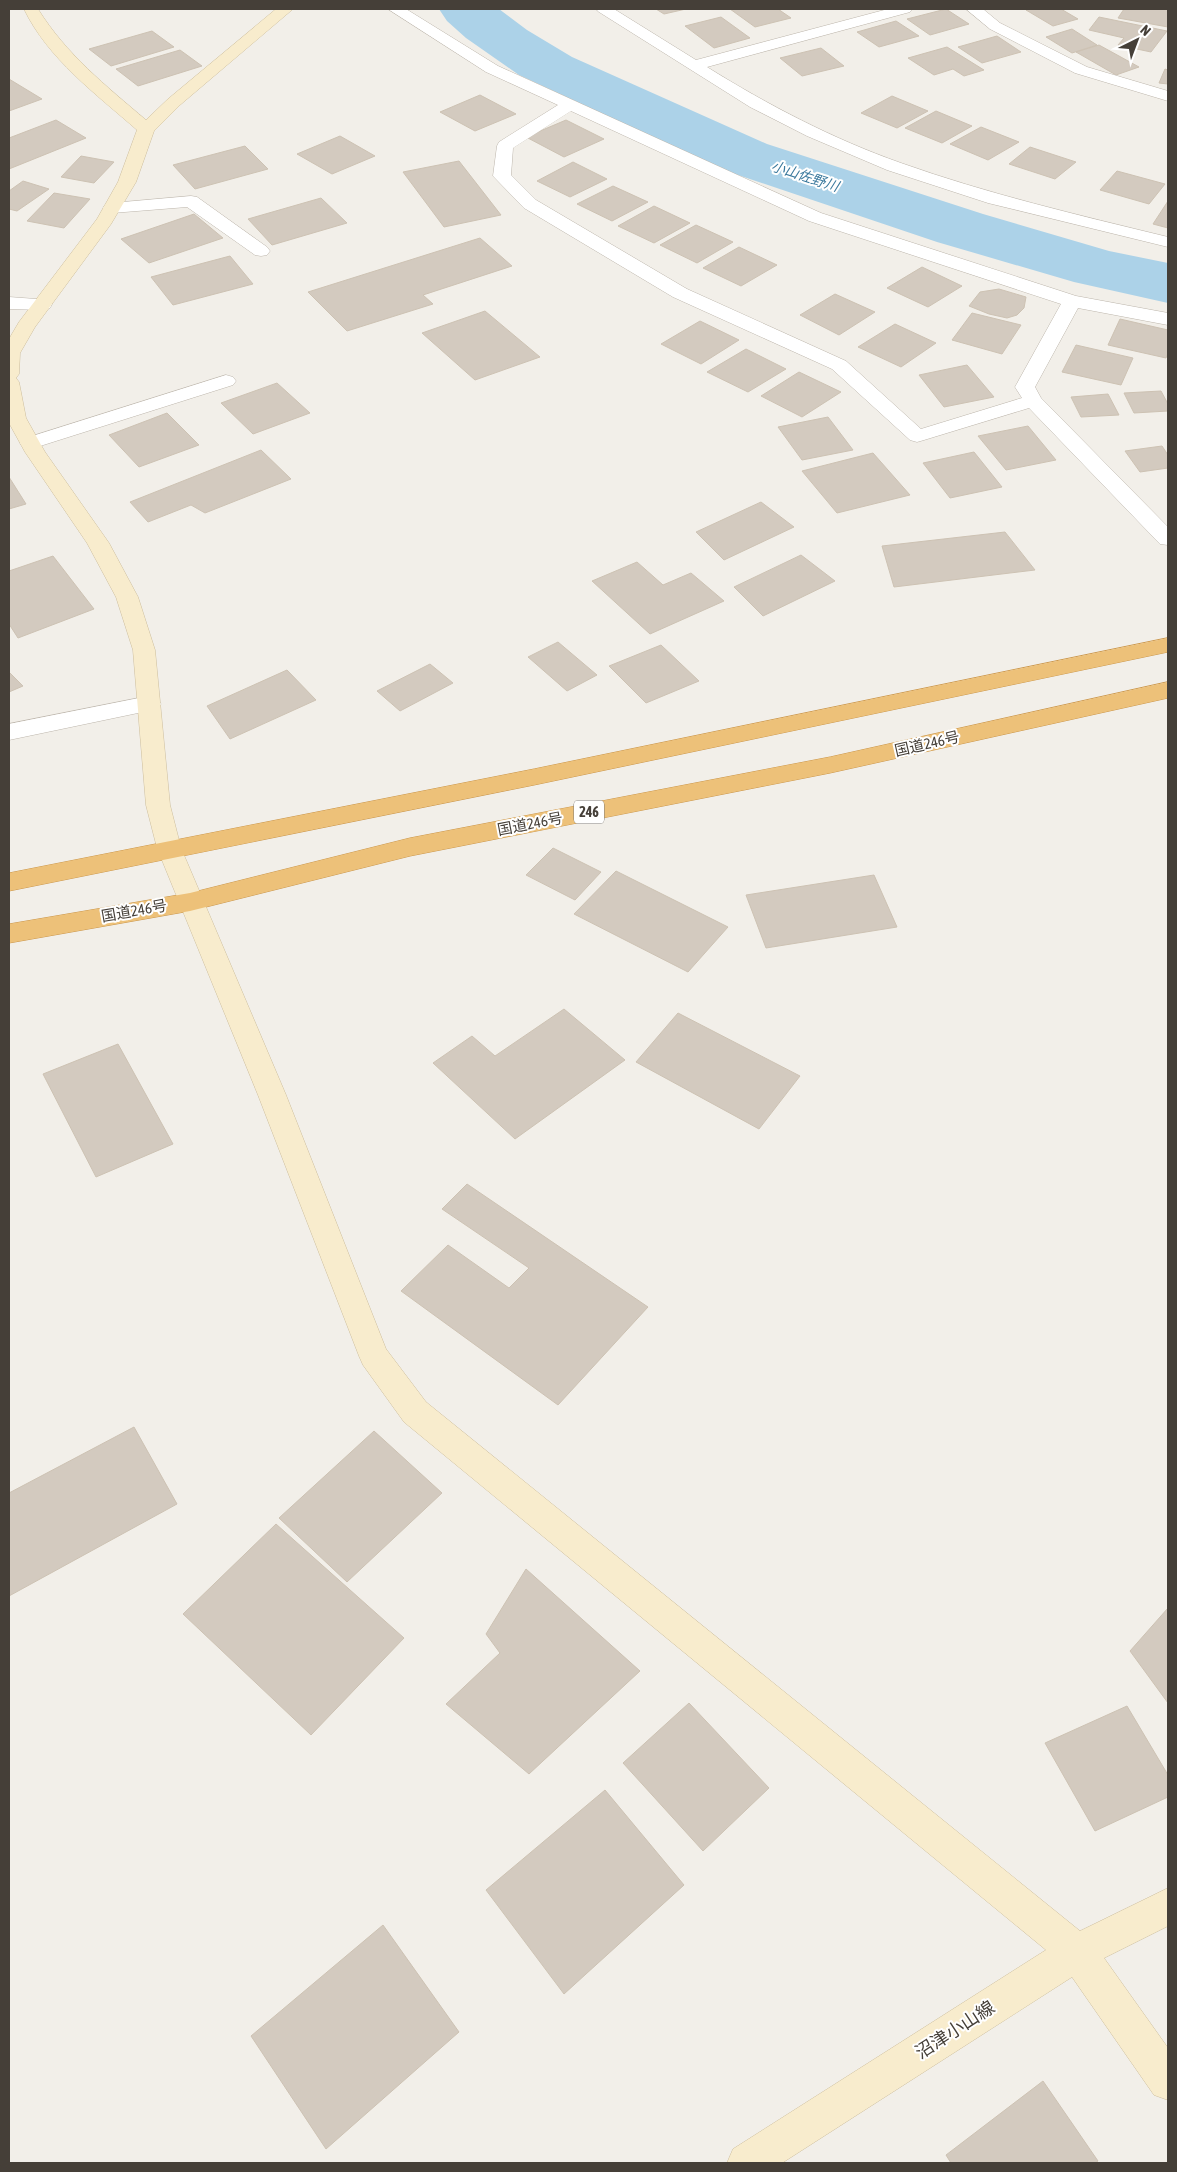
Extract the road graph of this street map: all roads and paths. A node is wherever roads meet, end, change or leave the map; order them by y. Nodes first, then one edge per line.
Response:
1 (31, 9) edge
2 (285, 9) edge
3 (396, 9) edge
4 (604, 9) edge
5 (905, 9) edge
6 (974, 9) edge
7 (695, 65) junction
8 (1168, 96) edge
9 (570, 105) junction
10 (146, 129) junction
11 (112, 208) junction
12 (1168, 242) edge
13 (261, 251) dead end
14 (1072, 301) junction
15 (9, 303) edge
16 (43, 304) junction
17 (1168, 319) edge
18 (9, 374) edge
19 (226, 380) dead end
20 (9, 382) edge
21 (1033, 401) junction
22 (30, 443) junction
23 (1168, 539) edge
24 (1168, 645) edge
25 (1168, 690) edge
26 (150, 704) junction
27 (9, 732) edge
28 (169, 848) junction
29 (9, 882) edge
30 (190, 902) junction
31 (9, 934) edge
32 (1168, 1906) edge
33 (1077, 1952) junction
34 (1168, 2081) edge
35 (747, 2163) edge

1 - 10 street
2 - 10 street
3 - 9 street
4 - 7 street
5 - 7 street
6 - 8 street
7 - 12 street
9 - 14 street
9 - 21 street
10 - 11 street
11 - 13 street
11 - 16 street
14 - 17 street
14 - 21 street
15 - 16 street
16 - 18 street
19 - 22 street
20 - 22 street
21 - 23 street
22 - 26 street
24 - 28 highway
25 - 30 highway, 国道246号 / 246
26 - 27 street
26 - 28 street
28 - 29 highway
28 - 30 street
30 - 31 highway, 国道246号 / 246
30 - 33 street
32 - 33 street, 沼津小山線
33 - 34 street
33 - 35 street, 沼津小山線

